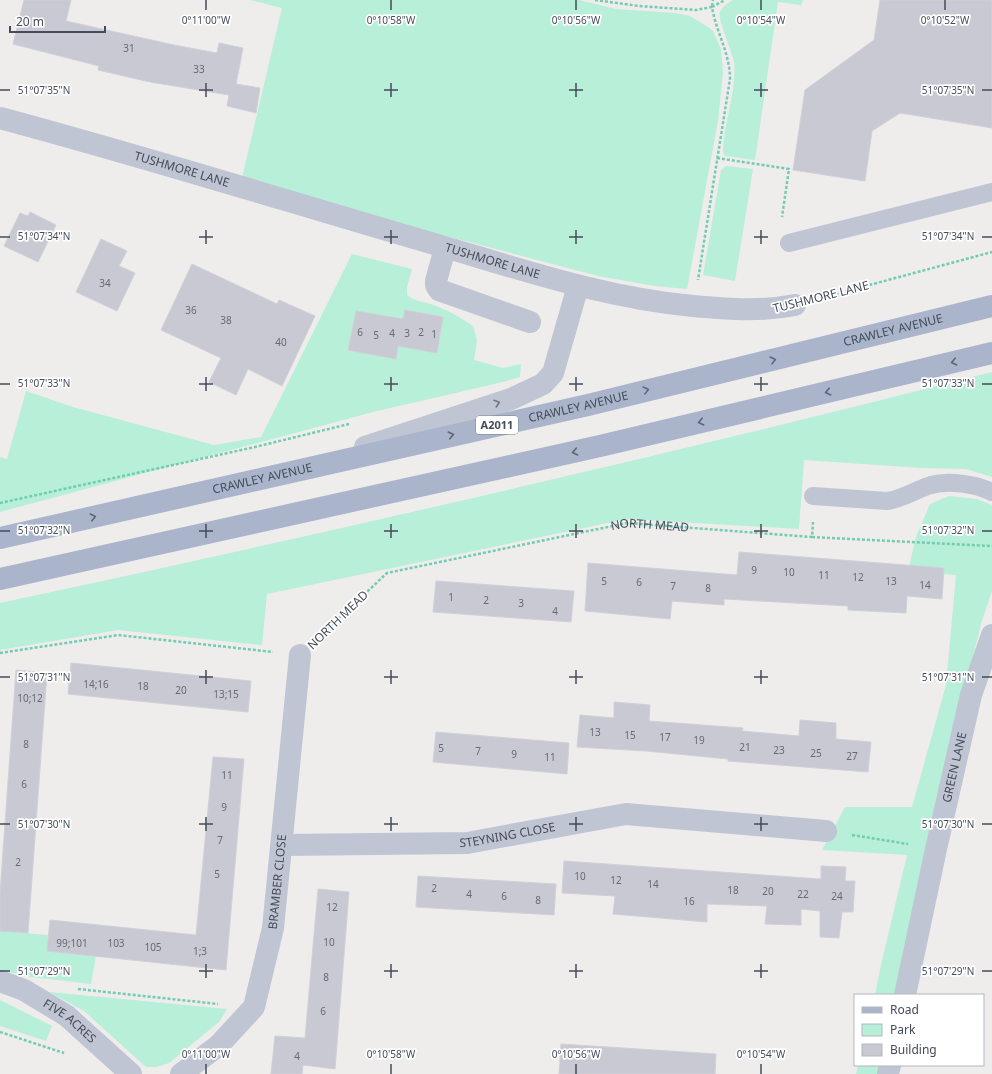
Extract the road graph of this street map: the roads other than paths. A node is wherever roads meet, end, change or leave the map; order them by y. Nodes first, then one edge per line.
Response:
1 (0, 118) edge
2 (992, 192) edge
3 (789, 243) road end
4 (445, 248) junction
5 (578, 286) junction
6 (795, 305) road end
7 (992, 306) edge
8 (530, 322) dead end
9 (992, 353) edge
10 (301, 468) junction
11 (992, 492) edge
12 (813, 496) road end
13 (0, 538) edge
14 (0, 579) edge
15 (992, 635) edge
16 (300, 655) road end
17 (826, 831) road end
18 (282, 845) junction
19 (0, 981) edge
20 (905, 994) edge
21 (131, 1074) edge
22 (181, 1074) edge

1 - 4 street, TUSHMORE LANE
2 - 3 lane
4 - 5 street, TUSHMORE LANE
4 - 8 street
5 - 6 street, TUSHMORE LANE
10 -> 5 street
10 -> 7 main road, CRAWLEY AVENUE / A2011
9 -> 14 main road
13 -> 10 main road, CRAWLEY AVENUE / A2011
11 - 12 lane
15 - 20 street, GREEN LANE
16 - 18 street, BRAMBER CLOSE
17 - 18 street, STEYNING CLOSE
18 - 22 street, BRAMBER CLOSE
19 - 21 street, FIVE ACRES

